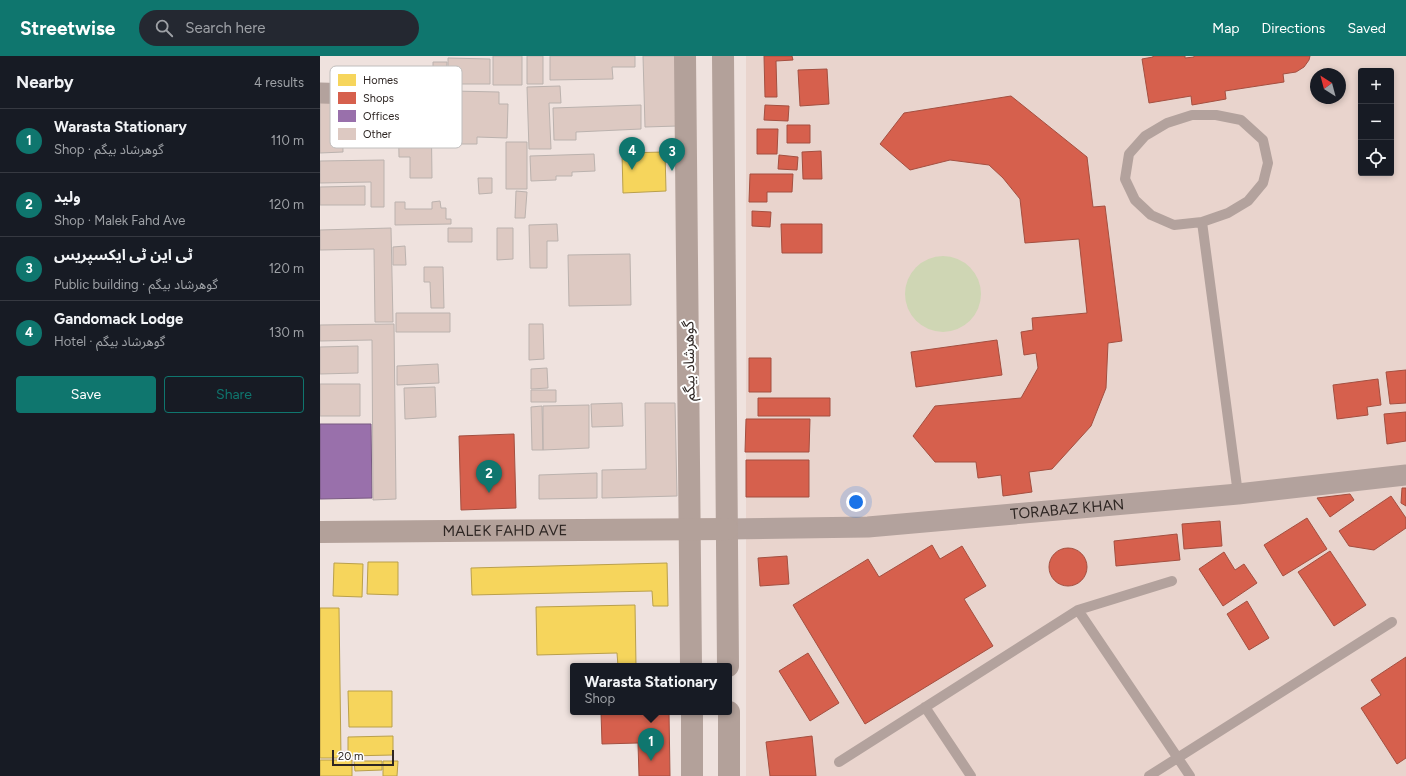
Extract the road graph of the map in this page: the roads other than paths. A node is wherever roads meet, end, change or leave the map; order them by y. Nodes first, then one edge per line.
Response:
1 (685, 56) edge
2 (723, 56) edge
3 (320, 93) edge
4 (330, 93) edge
5 (1202, 222) junction
6 (1406, 476) edge
7 (1238, 494) junction
8 (690, 529) junction
9 (727, 529) junction
10 (320, 532) edge
11 (1172, 581) dead end
12 (1078, 610) junction
13 (1392, 622) dead end
14 (691, 663) edge
15 (728, 663) edge
16 (925, 707) junction
17 (692, 715) edge
18 (729, 715) edge
19 (1178, 758) junction
20 (839, 762) dead end
21 (692, 776) edge
22 (729, 776) edge
23 (971, 776) edge
24 (1150, 776) edge
25 (1190, 776) edge

1 - 8 main road, گوهرشاد بیگم
2 - 9 main road
3 - 4 street
5 - 5 lane
5 - 7 lane
6 - 7 street, TORABAZ KHAN
7 - 9 street, TORABAZ KHAN
8 - 9 main road, MALEK FAHD AVE
8 - 10 main road, MALEK FAHD AVE
8 - 14 main road, گوهرشاد بیگم
9 - 15 main road
11 - 12 lane
12 - 16 lane
12 - 19 lane
13 - 19 lane
16 - 20 lane
16 - 23 lane
17 - 21 main road
18 - 22 main road
19 - 24 lane
19 - 25 lane

